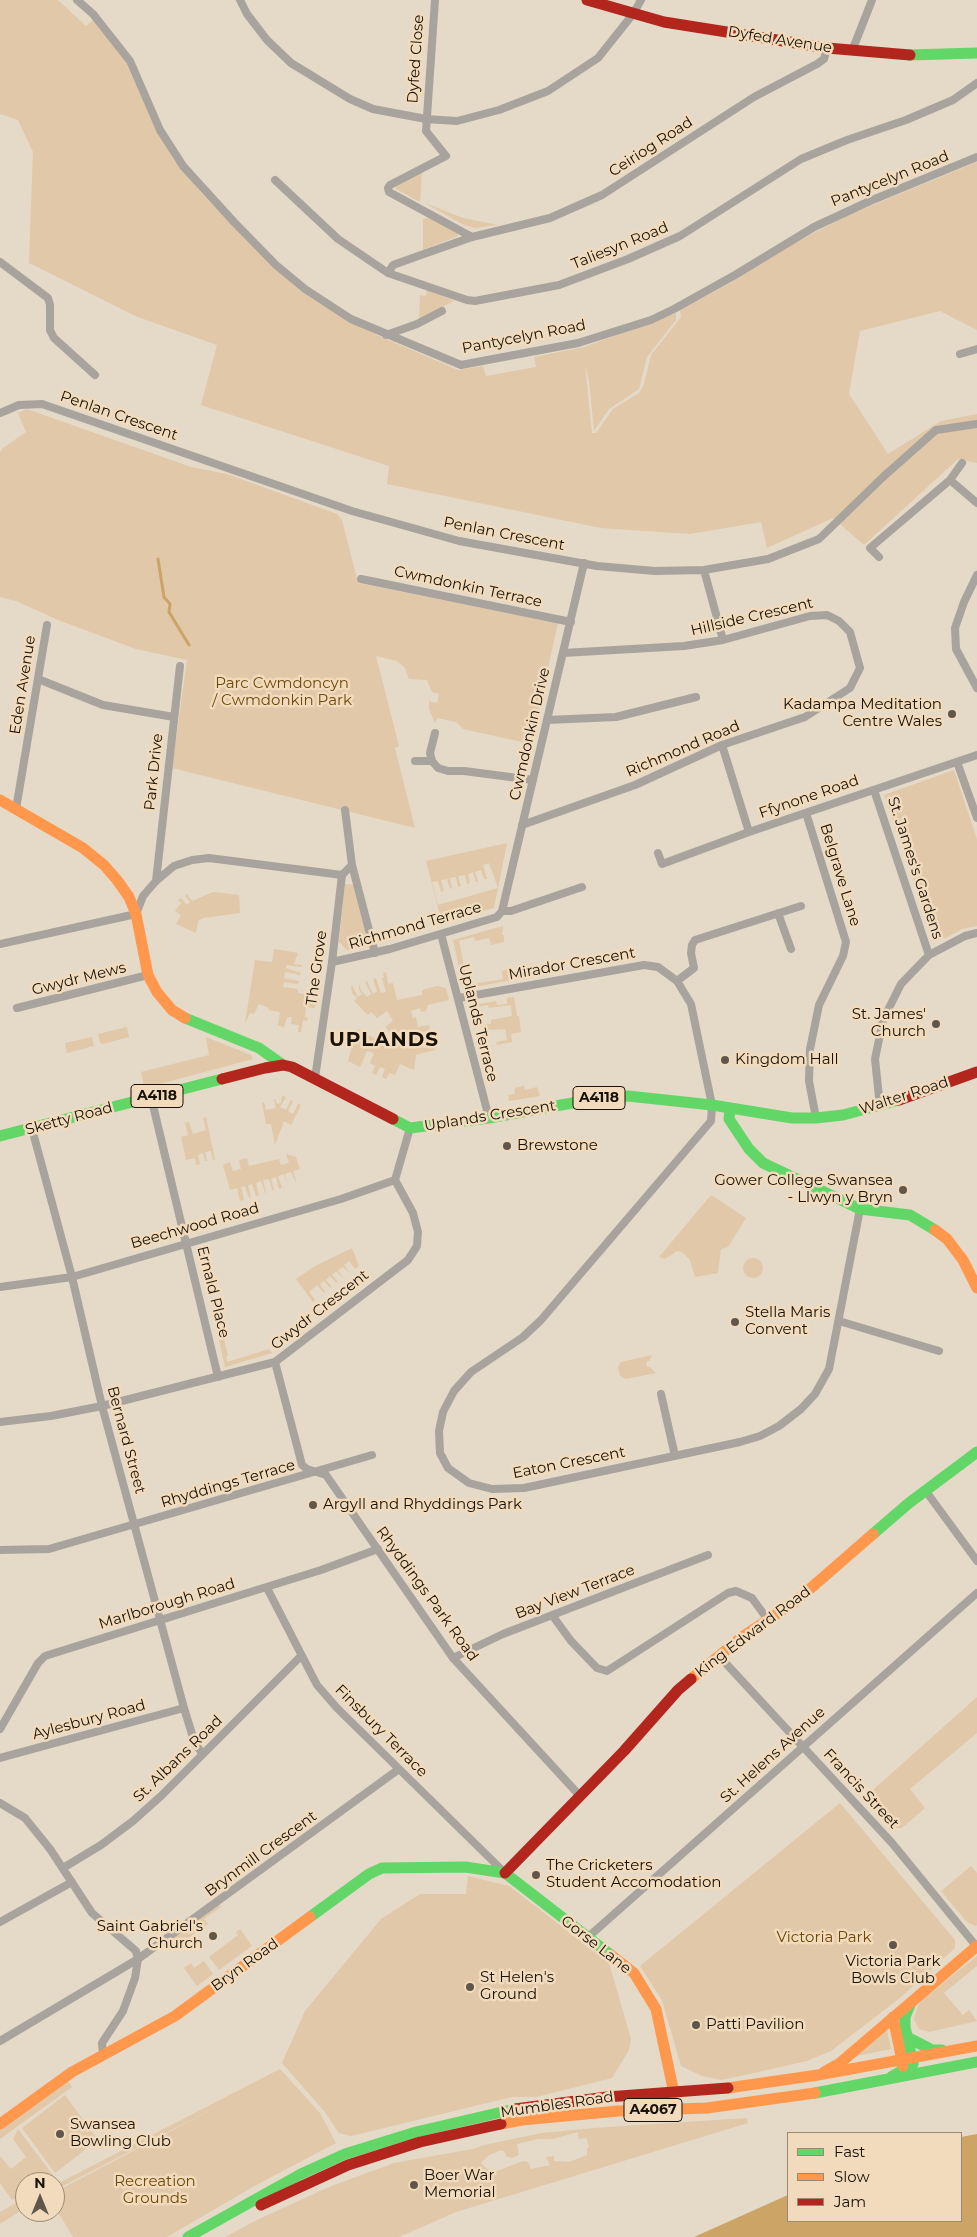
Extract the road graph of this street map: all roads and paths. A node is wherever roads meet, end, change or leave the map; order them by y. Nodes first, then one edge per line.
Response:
1 (77, 0) edge
2 (240, 0) edge
3 (435, 0) edge
4 (586, 0) edge
5 (641, 0) edge
6 (872, 0) edge
7 (633, 14) junction
8 (827, 48) junction
9 (852, 51) junction
10 (977, 53) edge
11 (977, 83) edge
12 (426, 120) junction
13 (977, 157) edge
14 (275, 180) dead end
15 (472, 237) junction
16 (0, 262) edge
17 (388, 273) junction
18 (442, 311) dead end
19 (386, 334) junction
20 (977, 349) edge
21 (960, 354) dead end
22 (95, 375) dead end
23 (0, 413) edge
24 (977, 424) edge
25 (962, 463) dead end
26 (950, 480) junction
27 (977, 503) edge
28 (879, 557) dead end
29 (584, 563) junction
30 (704, 570) junction
31 (977, 575) edge
32 (361, 579) dead end
33 (570, 622) junction
34 (47, 626) dead end
35 (723, 640) junction
36 (563, 652) junction
37 (180, 666) dead end
38 (38, 679) junction
39 (850, 688) joint
40 (977, 688) edge
41 (696, 697) dead end
42 (174, 717) junction
43 (548, 720) junction
44 (435, 733) dead end
45 (722, 745) junction
46 (977, 755) edge
47 (415, 761) dead end
48 (432, 761) junction
49 (957, 762) junction
50 (533, 780) junction
51 (874, 790) junction
52 (0, 800) edge
53 (16, 809) junction
54 (345, 810) dead end
55 (806, 813) junction
56 (977, 818) edge
57 (522, 825) junction
58 (749, 832) junction
59 (658, 853) dead end
60 (352, 865) junction
61 (342, 874) junction
62 (156, 881) junction
63 (582, 887) dead end
64 (801, 906) dead end
65 (502, 911) junction
66 (778, 912) junction
67 (136, 914) junction
68 (977, 933) edge
69 (441, 934) junction
70 (0, 944) edge
71 (791, 949) dead end
72 (375, 953) junction
73 (930, 955) junction
74 (332, 962) junction
75 (694, 968) junction
76 (700, 975) dead end
77 (148, 976) junction
78 (677, 981) junction
79 (459, 998) junction
80 (17, 1008) dead end
81 (283, 1065) junction
82 (977, 1072) edge
83 (315, 1078) junction
84 (151, 1097) junction
85 (712, 1105) junction
86 (882, 1106) junction
87 (730, 1108) junction
88 (488, 1118) junction
89 (816, 1118) junction
90 (32, 1128) junction
91 (410, 1128) junction
92 (0, 1136) edge
93 (395, 1180) junction
94 (860, 1210) junction
95 (186, 1243) junction
96 (72, 1276) junction
97 (0, 1287) edge
98 (977, 1288) edge
99 (839, 1321) junction
100 (938, 1351) dead end
101 (275, 1362) junction
102 (218, 1377) junction
103 (661, 1394) dead end
104 (102, 1406) junction
105 (1, 1420) edge
106 (977, 1452) edge
107 (372, 1455) dead end
108 (675, 1456) junction
109 (317, 1472) junction
110 (925, 1490) junction
111 (135, 1525) junction
112 (378, 1549) junction
113 (0, 1550) edge
114 (708, 1555) dead end
115 (977, 1561) edge
116 (267, 1588) junction
117 (977, 1593) edge
118 (552, 1615) junction
119 (162, 1620) junction
120 (768, 1620) junction
121 (301, 1656) junction
122 (719, 1656) junction
123 (453, 1658) junction
124 (184, 1708) junction
125 (0, 1729) edge
126 (803, 1747) junction
127 (203, 1754) junction
128 (0, 1758) edge
129 (399, 1769) junction
130 (580, 1796) junction
131 (0, 1803) edge
132 (63, 1868) junction
133 (505, 1873) junction
134 (72, 1882) junction
135 (0, 1922) edge
136 (588, 1938) junction
137 (977, 1946) edge
138 (138, 1959) junction
139 (914, 1999) junction
140 (893, 2017) junction
141 (907, 2037) junction
142 (0, 2041) edge
143 (977, 2046) edge
144 (951, 2051) junction
145 (103, 2054) junction
146 (907, 2062) junction
147 (977, 2062) edge
148 (945, 2068) junction
149 (818, 2075) junction
150 (886, 2080) junction
151 (674, 2093) junction
152 (0, 2124) edge
153 (418, 2137) junction
154 (346, 2159) junction
155 (188, 2237) edge
156 (204, 2237) edge

1 - 19 street, Pantycelyn Road
2 - 12 street
3 - 12 street, Dyfed Close
4 - 7 main road, Dyfed Avenue
5 - 7 street
6 - 9 street
7 - 8 main road, Dyfed Avenue
7 - 12 street
8 - 9 main road, Dyfed Avenue
8 - 15 street, Ceiriog Road
9 - 10 main road, Dyfed Avenue
11 - 17 street, Taliesyn Road
12 - 15 street
13 - 19 street, Pantycelyn Road
14 - 17 street, Taliesyn Road
15 - 17 street, Ceiriog Road
16 - 22 street
18 - 19 street
20 - 21 street
23 - 29 street, Penlan Crescent
24 - 30 street, Penlan Crescent
25 - 26 street
26 - 27 street
26 - 28 street
29 - 30 street, Penlan Crescent
29 - 33 street, Cwmdonkin Drive
30 - 35 street
31 - 40 street
32 - 33 street, Cwmdonkin Terrace
33 - 36 street, Cwmdonkin Drive
34 - 38 street, Eden Avenue
35 - 36 street, Hillside Crescent
35 - 39 street, Hillside Crescent
36 - 43 street, Cwmdonkin Drive
37 - 42 street, Park Drive
38 - 42 street
38 - 53 street, Eden Avenue
39 - 45 street, Richmond Road
41 - 43 street
42 - 62 street, Park Drive
43 - 50 street, Cwmdonkin Drive
44 - 48 street
45 - 57 street, Richmond Road
45 - 58 street
46 - 49 street, Ffynone Road
47 - 48 street
48 - 50 street
49 - 51 street, Ffynone Road
49 - 56 street
50 - 57 street, Cwmdonkin Drive
51 - 55 street, Ffynone Road
51 - 73 street, St. James's Gardens
52 - 53 main road
53 - 67 main road
54 - 60 street
55 - 58 street, Ffynone Road
55 - 89 street, Belgrave Lane
57 - 65 street, Cwmdonkin Drive
58 - 59 street, Ffynone Road
60 - 61 street
60 - 72 street
61 - 62 street
61 - 74 street, The Grove
62 - 67 street
63 - 65 street, Richmond Terrace
64 - 66 street
65 - 69 street, Richmond Terrace
66 - 71 street
66 - 75 street
67 - 70 street
67 - 77 main road
68 - 73 street
69 - 72 street, Richmond Terrace
69 - 79 street, Uplands Terrace
72 - 74 street, Richmond Terrace
73 - 86 street
74 - 83 street, The Grove
75 - 76 street
75 - 78 street
77 - 80 street, Gwydr Mews
77 - 81 main road, Uplands Crescent
78 - 79 street, Mirador Crescent
78 - 85 street, Mirador Crescent
79 - 88 street, Uplands Terrace
81 - 83 main road, Uplands Crescent
81 - 84 main road, Sketty Road / A4118
82 - 86 main road, Walter Road / A4118
83 - 91 main road, Uplands Crescent
84 - 90 main road, Sketty Road / A4118
84 - 95 street, Ernald Place
85 - 87 main road, Walter Road / A4118
85 - 88 main road, Uplands Crescent / A4118
85 - 108 street, Eaton Crescent
86 - 89 main road, Walter Road / A4118
87 - 89 main road, Walter Road / A4118
87 - 94 main road
88 - 91 main road, Uplands Crescent / A4118
90 - 92 main road, Sketty Road / A4118
90 - 96 street, Bernard Street
91 - 93 street
93 - 95 street, Beechwood Road
93 - 101 street, Gwydr Crescent
94 - 98 main road
94 - 99 street, Eaton Crescent
95 - 96 street, Beechwood Road
95 - 102 street, Ernald Place
96 - 97 street, Beechwood Road
96 - 104 street, Bernard Street
99 - 100 street
99 - 108 street, Eaton Crescent
101 - 102 street
101 - 109 street, Gwydr Crescent
102 - 104 street
103 - 108 street
104 - 105 street
104 - 111 street, Bernard Street
106 - 110 main road, King Edward Road
107 - 109 street
109 - 111 street, Rhyddings Terrace
109 - 112 street, Rhyddings Park Road
110 - 115 street
110 - 120 main road, King Edward Road
111 - 113 street, Rhyddings Terrace
111 - 119 street, Bernard Street
112 - 116 street, Marlborough Road
112 - 123 street, Rhyddings Park Road
114 - 118 street, Bay View Terrace
116 - 119 street, Marlborough Road
116 - 121 street, Finsbury Terrace
117 - 126 street, St. Helens Avenue
118 - 120 street
118 - 123 street, Bay View Terrace
119 - 124 street, Bernard Street
119 - 125 street, Marlborough Road
120 - 122 main road, King Edward Road
121 - 127 street, St. Albans Road
121 - 129 street, Finsbury Terrace
122 - 126 street, Francis Street
122 - 130 main road, King Edward Road
123 - 130 street, Rhyddings Park Road
124 - 127 street, Bernard Street
124 - 128 street, Aylesbury Road
126 - 136 street, St. Helens Avenue
126 - 137 street, Francis Street
127 - 132 street, St. Albans Road
129 - 133 street, Finsbury Terrace
129 - 138 street, Brynmill Crescent
130 - 133 main road, King Edward Road
131 - 132 street
132 - 134 street
133 - 136 main road, Gorse Lane
133 - 145 main road, Bryn Road
134 - 135 street
134 - 138 street
136 - 151 main road, Gorse Lane
137 - 139 main road
138 - 142 street, Brynmill Crescent
138 - 145 street
139 - 140 main road
139 - 141 main road
140 - 146 main road
140 - 149 main road
141 - 144 main road
141 - 146 main road
143 - 144 main road, Mumbles Road / A4067
144 - 146 main road, Mumbles Road / A4067
145 - 152 main road, Bryn Road
146 - 148 main road
146 - 149 main road, Mumbles Road / A4067
146 - 150 main road
147 - 148 main road, A4067
148 - 150 main road, Mumbles Road / A4067
149 - 151 main road, Mumbles Road / A4067
150 - 153 main road, Mumbles Road / A4067
151 - 153 main road, Mumbles Road / A4067
153 - 154 main road, Mumbles Road
154 - 155 main road, Mumbles Road
154 - 156 main road, Mumbles Road

